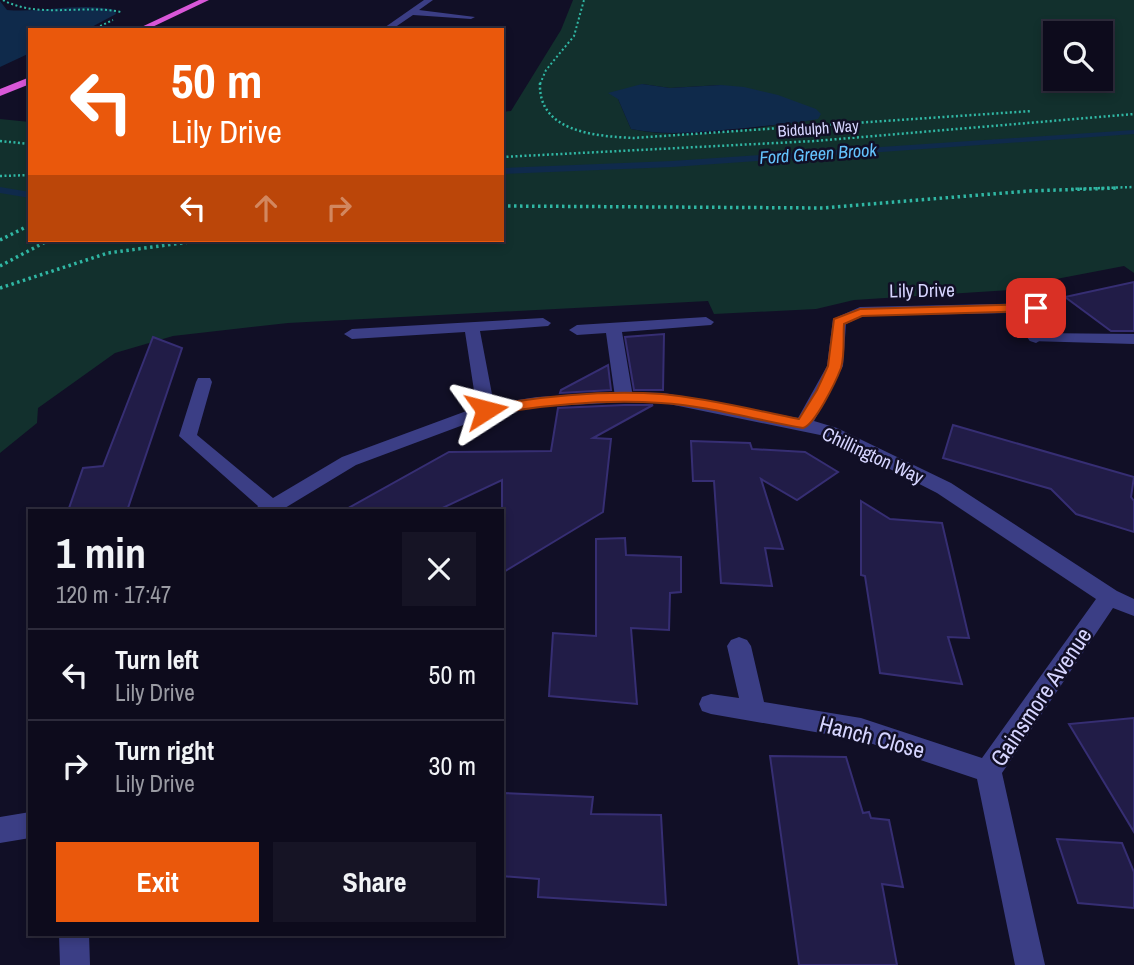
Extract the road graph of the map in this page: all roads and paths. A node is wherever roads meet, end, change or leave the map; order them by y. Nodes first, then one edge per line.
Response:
1 (3, 0) edge
2 (205, 0) edge
3 (429, 0) edge
4 (584, 0) edge
5 (411, 12) junction
6 (471, 17) dead end
7 (96, 28) edge
8 (143, 28) edge
9 (388, 28) edge
10 (28, 81) edge
11 (0, 93) edge
12 (1032, 111) dead end
13 (1134, 114) edge
14 (0, 141) edge
15 (28, 144) edge
16 (504, 157) edge
17 (28, 175) edge
18 (0, 176) edge
19 (1134, 187) edge
20 (504, 206) edge
21 (28, 226) edge
22 (0, 240) edge
23 (45, 242) edge
24 (189, 242) edge
25 (0, 267) edge
26 (0, 288) edge
27 (1036, 308) dead end
28 (1013, 309) junction
29 (706, 322) dead end
30 (543, 323) dead end
31 (613, 327) junction
32 (472, 328) junction
33 (578, 330) dead end
34 (352, 334) dead end
35 (1134, 339) edge
36 (204, 382) dead end
37 (624, 397) junction
38 (486, 410) junction
39 (803, 424) junction
40 (268, 509) edge
41 (1109, 597) junction
42 (1134, 608) edge
43 (739, 646) dead end
44 (712, 704) dead end
45 (754, 711) junction
46 (988, 771) junction
47 (28, 825) edge
48 (0, 830) edge
49 (74, 936) edge
50 (75, 965) edge
51 (1030, 965) edge

1 - 7 path
2 - 8 highway
3 - 5 street
4 - 12 path
5 - 6 street
5 - 9 street
10 - 11 highway
13 - 16 path, Biddulph Way
14 - 15 path
17 - 18 path
19 - 20 path
21 - 22 path
23 - 25 path
24 - 26 path
27 - 28 street, Lily Drive
28 - 35 street
28 - 39 street, Lily Drive
29 - 31 street
30 - 32 street
31 - 33 street
31 - 37 street
32 - 34 street
32 - 38 street
36 - 40 street
37 - 38 street, Chillington Way
37 - 39 street, Chillington Way
38 - 40 street, Chillington Way
39 - 41 street, Chillington Way
41 - 42 street, Chillington Way
41 - 46 street, Gainsmore Avenue
43 - 45 street
44 - 45 street, Hanch Close
45 - 46 street, Hanch Close
46 - 51 street, Gainsmore Avenue
47 - 48 street
49 - 50 street

